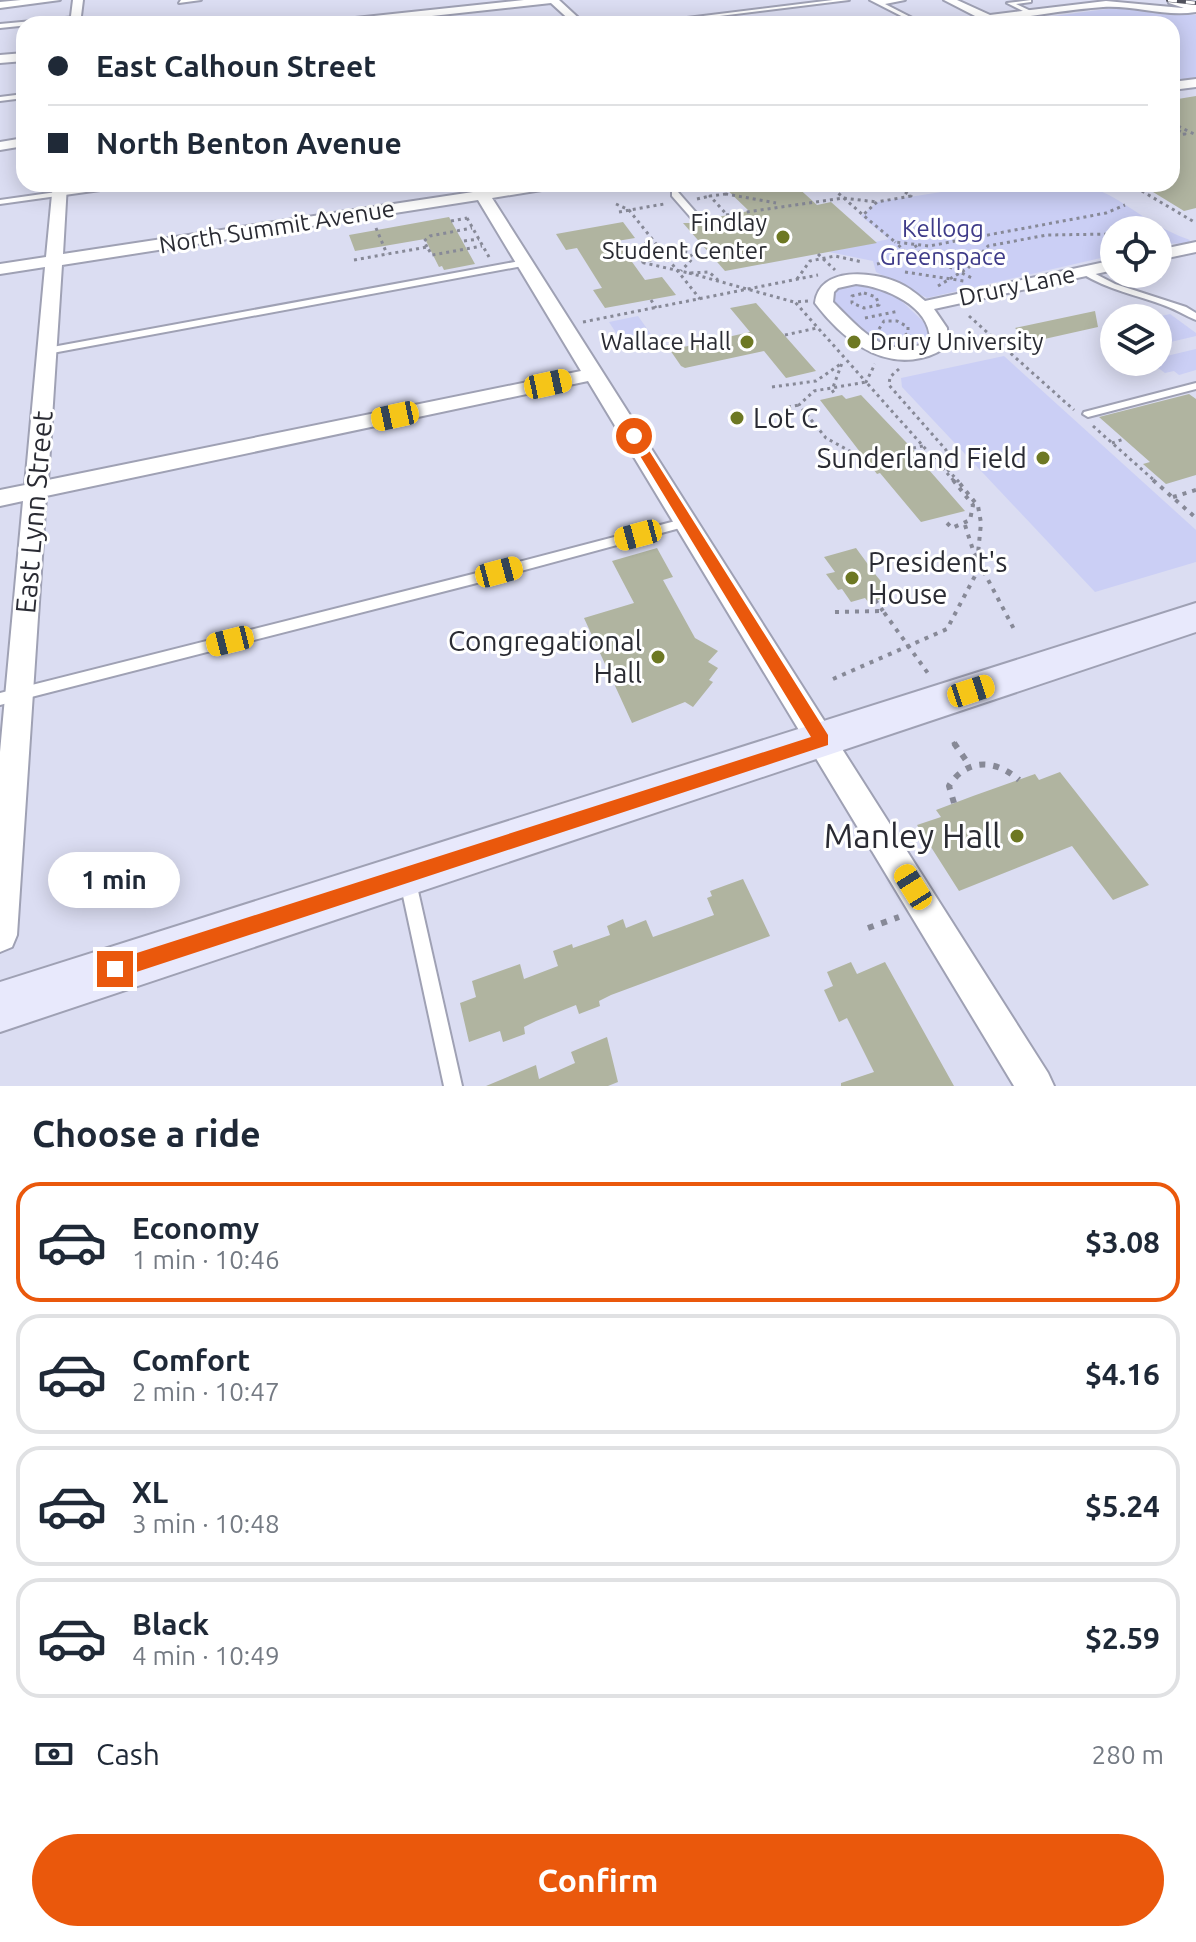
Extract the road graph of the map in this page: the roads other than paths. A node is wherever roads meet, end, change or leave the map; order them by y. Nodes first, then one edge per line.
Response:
1 (55, 0) edge
2 (198, 0) edge
3 (553, 0) edge
4 (846, 0) edge
5 (902, 0) edge
6 (949, 0) edge
7 (1174, 0) edge
8 (877, 1) edge
9 (1029, 1) edge
10 (181, 2) edge
11 (0, 5) edge
12 (1196, 8) edge
13 (1031, 13) junction
14 (391, 16) edge
15 (571, 16) edge
16 (709, 16) edge
17 (906, 16) edge
18 (983, 16) edge
19 (1017, 16) edge
20 (46, 192) edge
21 (60, 192) edge
22 (467, 192) edge
23 (480, 192) edge
24 (675, 194) dead end
25 (0, 202) edge
26 (696, 218) dead end
27 (1196, 247) edge
28 (1172, 252) edge
29 (53, 261) junction
30 (525, 263) junction
31 (1100, 268) edge
32 (0, 269) edge
33 (1084, 271) junction
34 (914, 308) junction
35 (1196, 317) edge
36 (47, 351) junction
37 (595, 374) junction
38 (1196, 386) edge
39 (1086, 418) road end
40 (36, 491) junction
41 (0, 498) edge
42 (687, 522) junction
43 (1196, 617) edge
44 (10, 697) edge
45 (822, 740) junction
46 (407, 875) junction
47 (0, 935) edge
48 (0, 1007) edge
49 (453, 1086) edge
50 (1035, 1086) edge

1 - 11 street
2 - 10 lane
3 - 14 street
3 - 15 street
4 - 16 lane
5 - 8 lane
6 - 18 street
7 - 12 street
8 - 17 lane
9 - 13 lane
12 - 13 street
13 - 19 street
20 - 25 lane
21 - 29 street, East Lynn Street
22 - 29 street, North Summit Avenue
23 - 30 street
24 - 26 lane
27 - 28 street
29 - 32 street, North Summit Avenue
29 - 36 street, East Lynn Street
30 - 36 lane
30 - 37 street
31 - 33 street, Drury Lane
33 - 34 street, Drury Lane
33 - 35 lane
34 - 34 street, Drury Lane
36 - 40 street, East Lynn Street
37 - 40 street
37 - 42 street
38 - 39 lane
40 - 41 street
40 - 44 street, East Lynn Street
42 - 44 lane
42 - 45 street
43 - 45 main road
44 - 47 street, East Lynn Street
45 - 46 main road
45 - 50 street
46 - 48 main road
46 - 49 lane

